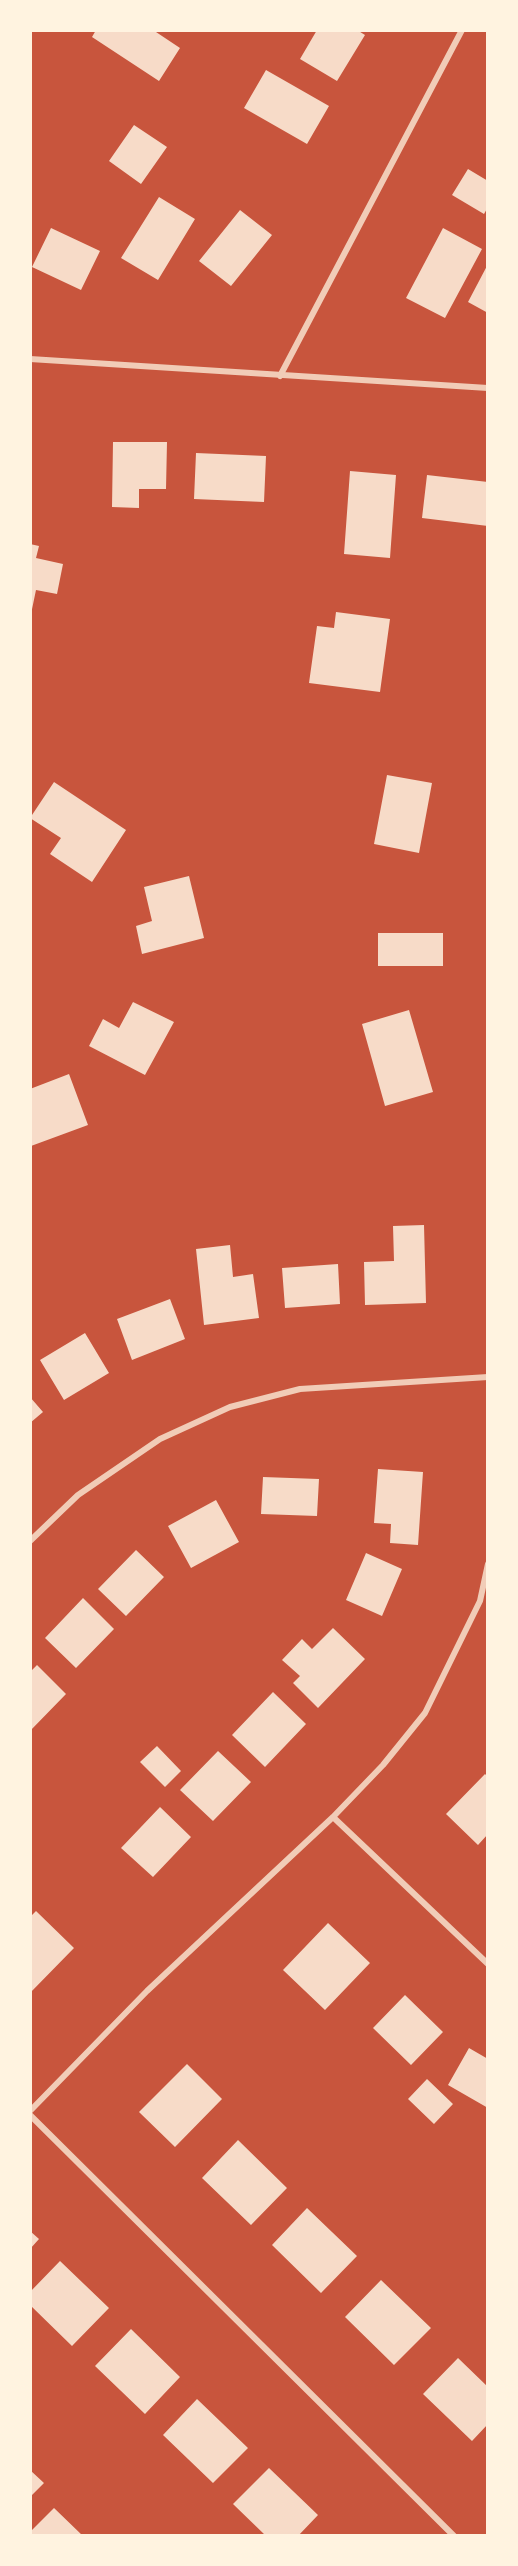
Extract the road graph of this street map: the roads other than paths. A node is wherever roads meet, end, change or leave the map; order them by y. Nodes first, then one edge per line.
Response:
1 (462, 30) edge
2 (30, 359) edge
3 (280, 376) junction
4 (488, 388) edge
5 (488, 1377) edge
6 (30, 1541) edge
7 (488, 1564) edge
8 (333, 1817) junction
9 (488, 1964) edge
10 (30, 2113) edge
11 (454, 2536) edge

1 - 3 street
2 - 3 street
3 - 4 street
5 - 6 street
7 - 8 street
8 - 9 street
8 - 10 street
10 - 11 street

